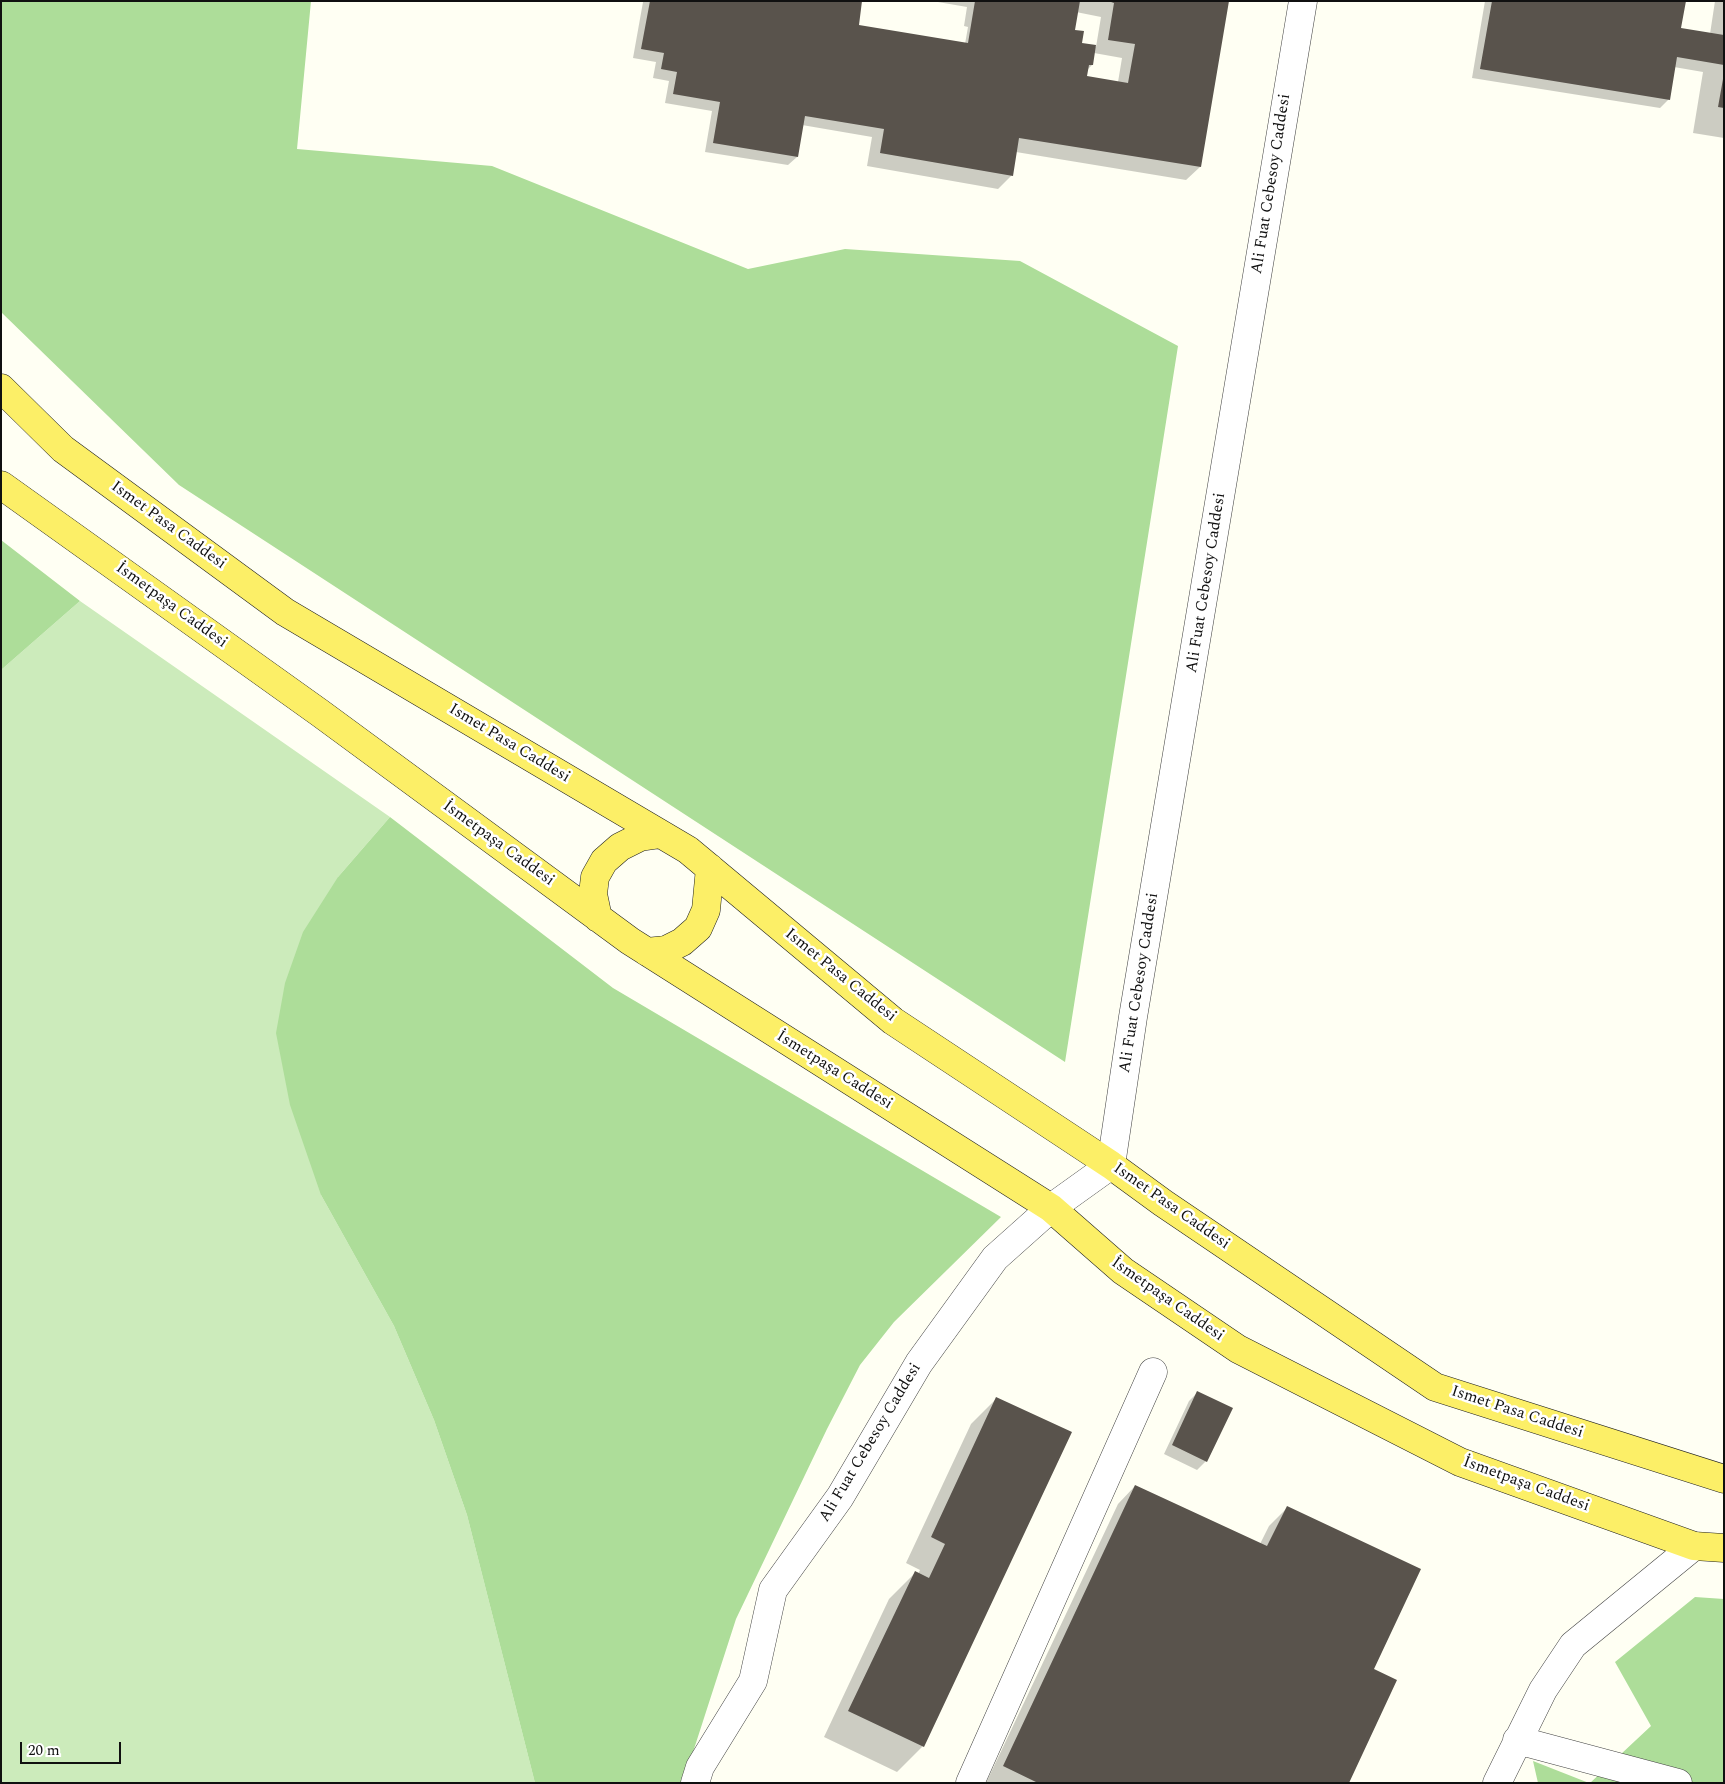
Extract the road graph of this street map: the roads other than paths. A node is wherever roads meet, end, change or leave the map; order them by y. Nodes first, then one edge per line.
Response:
1 (1303, 1) edge
2 (1, 388) edge
3 (1, 485) edge
4 (661, 834) junction
5 (710, 868) junction
6 (598, 918) junction
7 (647, 952) junction
8 (1111, 1165) junction
9 (1051, 1208) junction
10 (1153, 1372) dead end
11 (1724, 1479) edge
12 (1694, 1546) junction
13 (1724, 1548) edge
14 (1517, 1740) junction
15 (695, 1783) edge
16 (970, 1783) edge
17 (1497, 1783) edge
18 (1678, 1783) edge

1 - 8 street, Ali Fuat Cebesoy Caddesi
2 - 4 main road, Ismet Pasa Caddesi
3 - 6 main road, İsmetpaşa Caddesi
4 - 5 main road, Ismet Pasa Caddesi
4 - 6 main road
5 - 7 main road
5 - 8 main road, Ismet Pasa Caddesi
6 - 7 main road, İsmetpaşa Caddesi
7 - 9 main road, İsmetpaşa Caddesi
8 - 9 street, Ali Fuat Cebesoy Caddesi
8 - 11 main road, Ismet Pasa Caddesi
9 - 12 main road, İsmetpaşa Caddesi
9 - 15 street, Ali Fuat Cebesoy Caddesi
10 - 16 street
12 - 13 main road, İsmetpaşa Caddesi
12 - 14 street
14 - 17 street
14 - 18 street

